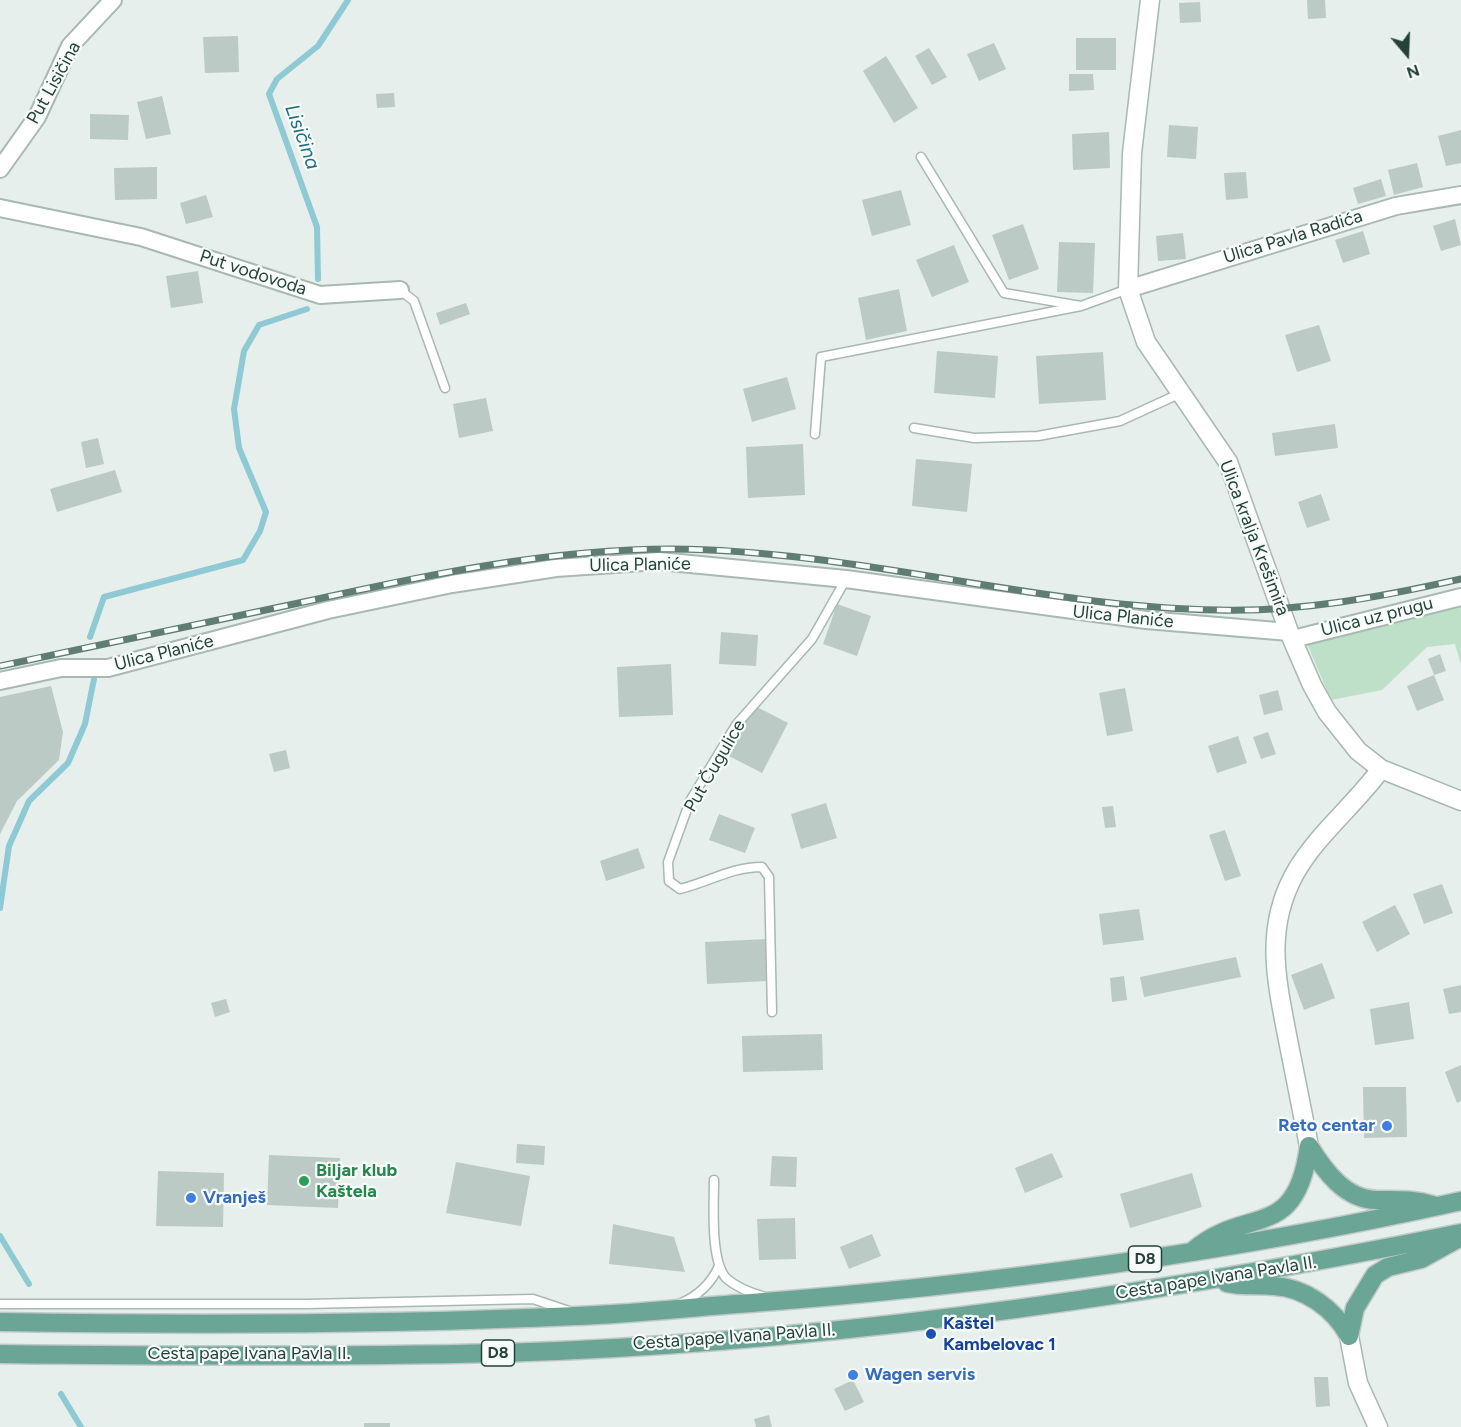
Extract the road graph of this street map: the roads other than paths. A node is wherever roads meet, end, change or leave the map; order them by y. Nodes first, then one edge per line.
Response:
1 (113, 0) edge
2 (1150, 0) edge
3 (921, 157) dead end
4 (0, 169) edge
5 (1461, 195) edge
6 (0, 208) edge
7 (1128, 289) junction
8 (400, 290) joint
9 (1080, 306) junction
10 (446, 388) dead end
11 (1181, 393) junction
12 (914, 428) dead end
13 (815, 434) dead end
14 (846, 579) junction
15 (1461, 597) edge
16 (1291, 635) junction
17 (0, 681) edge
18 (1380, 770) junction
19 (1461, 801) edge
20 (772, 1012) dead end
21 (1309, 1146) junction
22 (714, 1180) dead end
23 (1461, 1202) edge
24 (1437, 1207) junction
25 (1461, 1235) edge
26 (1190, 1252) junction
27 (719, 1266) junction
28 (1214, 1280) junction
29 (784, 1301) junction
30 (0, 1304) edge
31 (662, 1310) junction
32 (581, 1316) junction
33 (0, 1322) edge
34 (1349, 1336) junction
35 (0, 1353) edge
36 (1378, 1427) edge

1 - 4 street, Put Lisičina
2 - 7 street, Ulica kralja Krešimira
3 - 9 lane
5 - 7 street, Ulica Pavla Radića
6 - 8 street, Put vodovoda
7 - 9 lane
7 - 11 street, Ulica kralja Krešimira
8 - 10 lane, Put vodovoda
9 - 13 lane
11 - 12 lane
11 - 16 street, Ulica kralja Krešimira
14 - 16 street, Ulica Planiće
14 - 17 street, Ulica Planiće
14 - 20 lane, Put Čugulice
15 - 16 street, Ulica uz prugu
16 - 18 street, Ulica kralja Krešimira
18 - 19 street, Ulica kralja Krešimira
18 - 21 street
21 - 24 main road
21 - 26 main road
22 - 27 lane
23 - 24 main road, Cesta pape Ivana Pavla II. / D8
24 - 26 main road, Cesta pape Ivana Pavla II. / D8
25 - 28 main road, Cesta pape Ivana Pavla II. / D8
25 - 34 main road
26 - 29 main road, Cesta pape Ivana Pavla II. / D8
27 - 29 lane
27 - 31 lane
28 - 34 main road
28 - 35 main road, Cesta pape Ivana Pavla II. / D8
29 - 31 main road, Cesta pape Ivana Pavla II. / D8
30 - 32 lane
31 - 32 main road, Cesta pape Ivana Pavla II. / D8
32 - 33 main road, Cesta pape Ivana Pavla II. / D8
34 - 36 street

